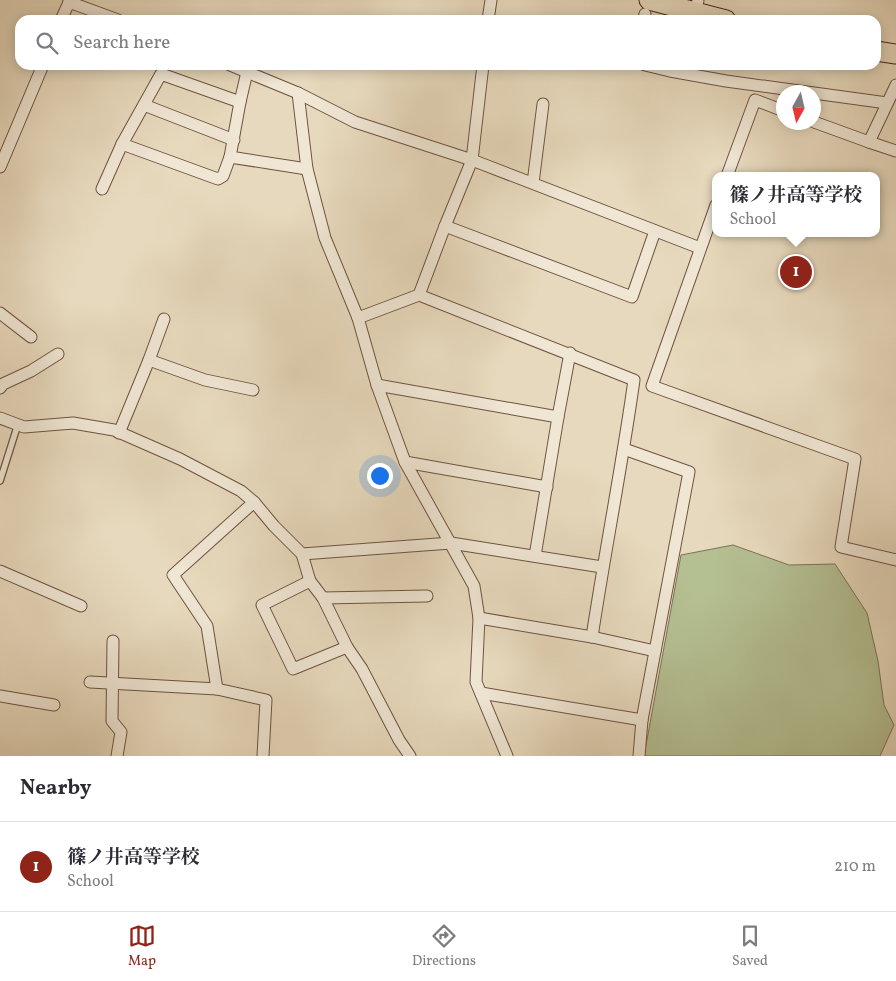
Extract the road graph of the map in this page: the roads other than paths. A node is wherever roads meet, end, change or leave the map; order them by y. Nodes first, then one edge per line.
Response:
1 (491, 0) edge
2 (69, 1) edge
3 (697, 6) edge
4 (646, 11) edge
5 (63, 15) edge
6 (105, 15) edge
7 (492, 15) edge
8 (716, 15) edge
9 (881, 52) edge
10 (896, 54) edge
11 (41, 70) edge
12 (242, 70) edge
13 (482, 70) edge
14 (666, 70) edge
15 (247, 72) junction
16 (757, 85) junction
17 (896, 85) edge
18 (298, 93) junction
19 (755, 100) junction
20 (240, 102) junction
21 (888, 103) junction
22 (543, 104) dead end
23 (144, 105) junction
24 (776, 108) edge
25 (821, 125) edge
26 (234, 140) junction
27 (869, 142) junction
28 (122, 144) junction
29 (896, 151) edge
30 (230, 157) junction
31 (472, 160) junction
32 (0, 167) edge
33 (306, 170) junction
34 (728, 172) edge
35 (533, 183) junction
36 (102, 189) dead end
37 (712, 216) edge
38 (445, 226) junction
39 (656, 231) junction
40 (700, 248) junction
41 (419, 295) junction
42 (0, 313) edge
43 (358, 318) junction
44 (164, 319) dead end
45 (31, 337) dead end
46 (570, 353) junction
47 (58, 354) dead end
48 (149, 360) junction
49 (377, 385) junction
50 (0, 388) edge
51 (253, 390) dead end
52 (558, 417) junction
53 (0, 418) edge
54 (18, 424) junction
55 (119, 433) junction
56 (624, 449) junction
57 (405, 462) junction
58 (0, 481) edge
59 (547, 487) junction
60 (254, 502) junction
61 (451, 543) junction
62 (302, 554) junction
63 (535, 556) junction
64 (896, 560) edge
65 (602, 567) junction
66 (1, 574) edge
67 (310, 581) junction
68 (427, 596) dead end
69 (323, 598) junction
70 (81, 606) dead end
71 (479, 618) junction
72 (592, 637) junction
73 (113, 641) dead end
74 (347, 647) junction
75 (655, 651) junction
76 (90, 682) dead end
77 (113, 683) junction
78 (217, 688) junction
79 (481, 694) junction
80 (0, 696) edge
81 (54, 706) dead end
82 (642, 720) junction
83 (117, 756) edge
84 (263, 756) edge
85 (410, 756) edge
86 (507, 756) edge
87 (638, 756) edge

1 - 7 street
2 - 5 street
2 - 6 street
3 - 4 main road
3 - 8 main road
9 - 10 main road
11 - 32 street
12 - 15 street
13 - 31 street
14 - 16 street
15 - 18 street
15 - 20 street
16 - 19 street
16 - 21 street
17 - 21 street
18 - 31 street
18 - 33 street
19 - 24 street
19 - 34 street
20 - 23 street
20 - 26 street
21 - 27 street
22 - 35 street
23 - 26 street
23 - 28 street
25 - 27 street
26 - 30 street
27 - 29 street
28 - 30 street
28 - 36 street
30 - 33 street
31 - 35 street
31 - 38 street
33 - 43 street
35 - 39 street
37 - 40 street
38 - 39 street
38 - 41 street
39 - 40 street
40 - 64 street
41 - 43 street
41 - 46 street
42 - 45 street
43 - 49 street
44 - 48 street
46 - 52 street
46 - 56 street
47 - 50 street
48 - 51 street
48 - 55 street
49 - 52 street
49 - 57 street
52 - 59 street
53 - 54 street
54 - 55 street
54 - 58 lane
55 - 60 street
56 - 65 street
56 - 75 street
57 - 59 street
57 - 61 street
59 - 63 street
60 - 62 street
60 - 78 street
61 - 62 street
61 - 63 street
61 - 71 street
62 - 67 street
63 - 65 street
65 - 72 street
66 - 70 street
67 - 69 street
67 - 74 street
68 - 69 street
69 - 74 street
71 - 72 street
71 - 79 street
72 - 75 street
73 - 77 street
74 - 85 street
75 - 82 street
76 - 77 street
77 - 78 street
77 - 83 street
78 - 84 street
79 - 82 street
79 - 86 street
80 - 81 street
82 - 87 street

